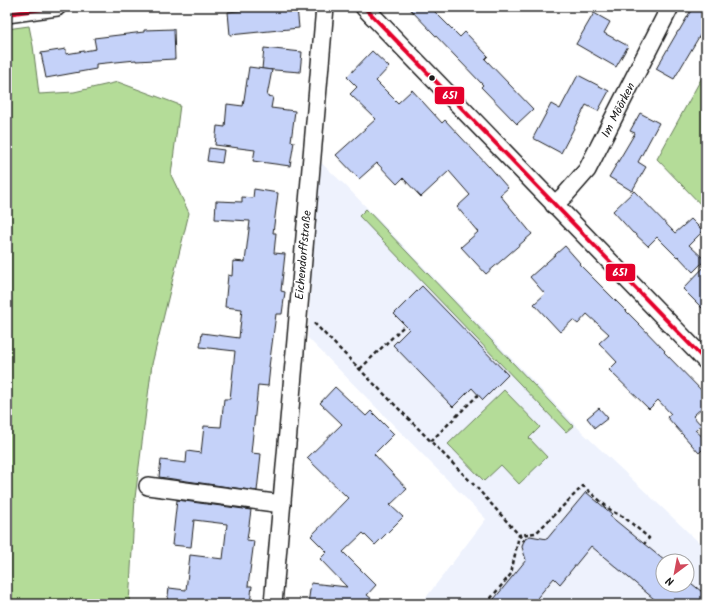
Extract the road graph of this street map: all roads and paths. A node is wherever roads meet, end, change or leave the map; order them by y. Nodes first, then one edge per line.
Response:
1 (57, 7) edge
2 (325, 7) edge
3 (364, 7) edge
4 (670, 7) edge
5 (7, 14) edge
6 (554, 205) junction
7 (299, 306) junction
8 (405, 325) dead end
9 (706, 361) edge
10 (360, 369) junction
11 (478, 395) dead end
12 (431, 441) junction
13 (148, 486) dead end
14 (282, 504) junction
15 (536, 533) junction
16 (520, 534) junction
17 (537, 537) dead end
18 (524, 541) dead end
19 (644, 544) dead end
20 (273, 604) edge
21 (486, 604) edge

1 - 5 street
2 - 7 street, Eichendorffstraße
3 - 6 street
4 - 6 street, Im Möörken
6 - 9 street
7 - 10 path
7 - 14 street, Eichendorffstraße
8 - 10 path
10 - 12 path
11 - 12 path
12 - 16 path
13 - 14 street
14 - 20 street, Eichendorffstraße
15 - 16 path
15 - 17 path
15 - 19 path
16 - 18 path
16 - 21 path

